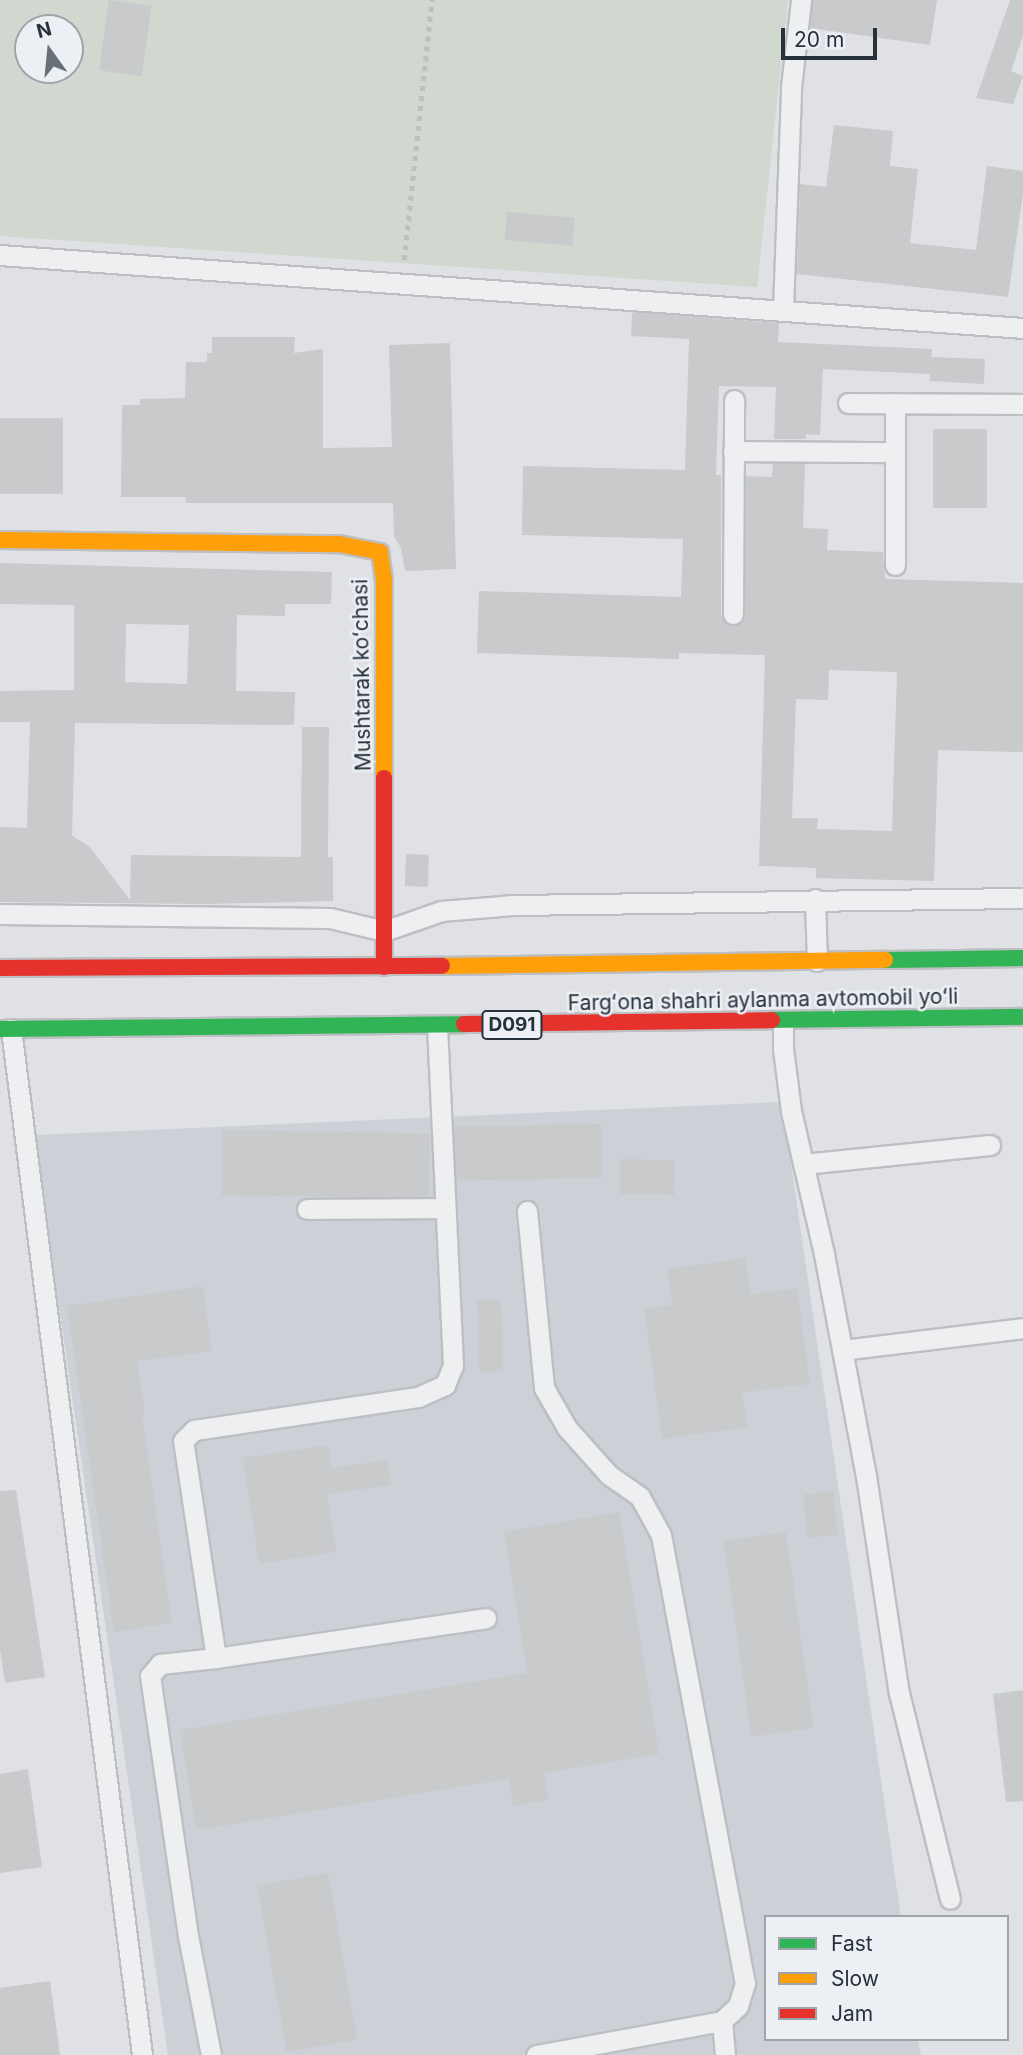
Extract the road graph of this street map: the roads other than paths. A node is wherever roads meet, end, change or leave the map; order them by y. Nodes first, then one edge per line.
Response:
1 (801, 0) edge
2 (0, 255) edge
3 (783, 310) junction
4 (1023, 328) edge
5 (734, 400) dead end
6 (848, 403) dead end
7 (895, 403) junction
8 (1023, 404) edge
9 (733, 451) junction
10 (895, 452) junction
11 (0, 540) edge
12 (895, 565) dead end
13 (733, 614) dead end
14 (1023, 898) edge
15 (815, 899) junction
16 (0, 914) edge
17 (384, 931) junction
18 (1023, 958) edge
19 (817, 961) junction
20 (384, 967) junction
21 (0, 968) edge
22 (1023, 1017) edge
23 (783, 1021) junction
24 (437, 1026) junction
25 (6, 1029) edge
26 (990, 1145) dead end
27 (803, 1164) junction
28 (445, 1208) junction
29 (307, 1209) dead end
30 (527, 1211) dead end
31 (1023, 1328) edge
32 (842, 1350) junction
33 (486, 1618) dead end
34 (216, 1658) junction
35 (950, 1899) dead end
36 (722, 2021) junction
37 (142, 2055) edge
38 (211, 2055) edge
39 (536, 2055) edge
40 (725, 2055) edge

1 - 3 lane
2 - 3 lane
3 - 4 lane
5 - 9 lane
6 - 7 lane
7 - 8 lane
7 - 10 lane
9 - 10 lane
9 - 13 lane
10 - 12 lane
11 - 17 main road, Mushtarak koʻchasi
14 - 15 lane
15 - 17 lane
15 - 19 lane
16 - 17 lane
17 - 20 main road, Mushtarak koʻchasi
18 - 19 main road, Fargʻona shahri aylanma avtomobil yoʻli
19 - 20 main road, Fargʻona shahri aylanma avtomobil yoʻli
20 - 21 main road, Fargʻona shahri aylanma avtomobil yoʻli
22 - 23 main road, Fargʻona shahri aylanma avtomobil yoʻli / D091
23 - 24 main road, Fargʻona shahri aylanma avtomobil yoʻli / D091
23 - 27 lane
24 - 25 main road, Fargʻona shahri aylanma avtomobil yoʻli / D091
24 - 28 lane
25 - 37 lane
26 - 27 lane
27 - 32 lane
28 - 29 lane
28 - 34 lane
30 - 36 lane
31 - 32 lane
32 - 35 lane
33 - 34 lane
34 - 38 lane
36 - 39 lane
36 - 40 lane

